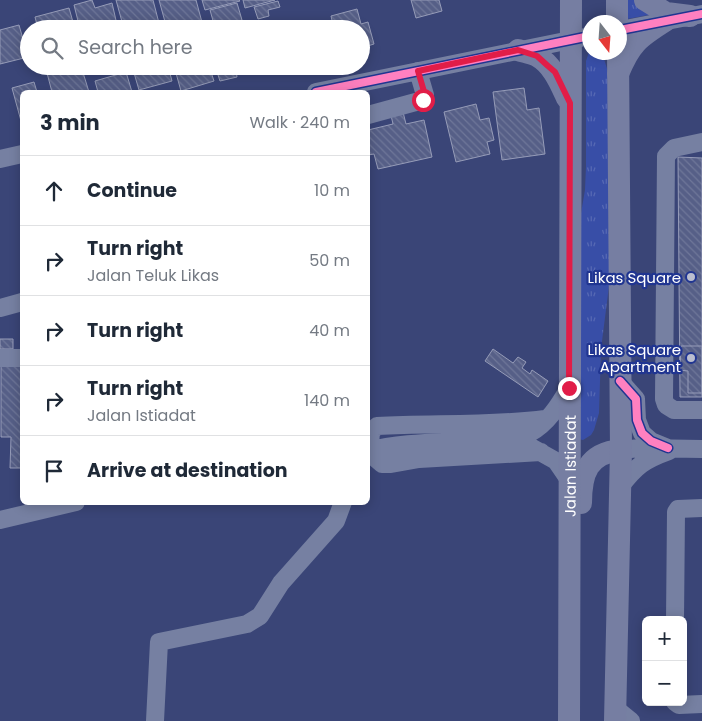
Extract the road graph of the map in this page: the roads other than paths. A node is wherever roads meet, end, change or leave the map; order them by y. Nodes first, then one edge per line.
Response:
1 (570, 0) edge
2 (617, 0) edge
3 (645, 0) edge
4 (618, 15) edge
5 (696, 15) edge
6 (665, 21) junction
7 (627, 29) edge
8 (580, 38) edge
9 (518, 50) junction
10 (618, 60) edge
11 (418, 71) junction
12 (618, 75) junction
13 (329, 90) edge
14 (570, 103) junction
15 (370, 114) edge
16 (702, 142) edge
17 (20, 154) edge
18 (0, 159) edge
19 (20, 303) edge
20 (0, 308) edge
21 (0, 358) edge
22 (20, 358) edge
23 (620, 381) junction
24 (569, 388) junction
25 (702, 410) edge
26 (548, 419) junction
27 (510, 440) junction
28 (672, 448) junction
29 (702, 449) edge
30 (621, 450) junction
31 (371, 451) edge
32 (541, 452) junction
33 (569, 480) junction
34 (620, 487) junction
35 (63, 505) edge
36 (342, 505) edge
37 (702, 508) edge
38 (0, 520) edge
39 (569, 603) junction
40 (675, 616) edge
41 (702, 704) edge
42 (687, 705) edge
43 (620, 717) edge
44 (155, 721) edge
45 (569, 721) edge

1 - 8 main road, Jalan Istiadat
2 - 4 main road
3 - 5 main road
5 - 6 street
6 - 7 street
6 - 12 main road
8 - 9 street
8 - 14 main road, Jalan Istiadat
9 - 11 street
9 - 14 main road
10 - 12 main road
11 - 13 street
11 - 15 street
12 - 23 main road
14 - 24 main road, Jalan Istiadat
16 - 25 street
17 - 18 street
19 - 20 street
21 - 22 street
23 - 28 street
23 - 30 main road
24 - 26 street
24 - 33 main road, Jalan Istiadat
26 - 27 street
26 - 31 street
27 - 31 street
27 - 32 street
28 - 29 street
28 - 30 street
28 - 34 street
30 - 34 main road
30 - 39 main road
31 - 32 street
32 - 33 street
33 - 39 main road, Jalan Istiadat
34 - 43 main road
35 - 38 street
36 - 44 street
37 - 40 street
39 - 45 main road, Jalan Istiadat
41 - 42 street

